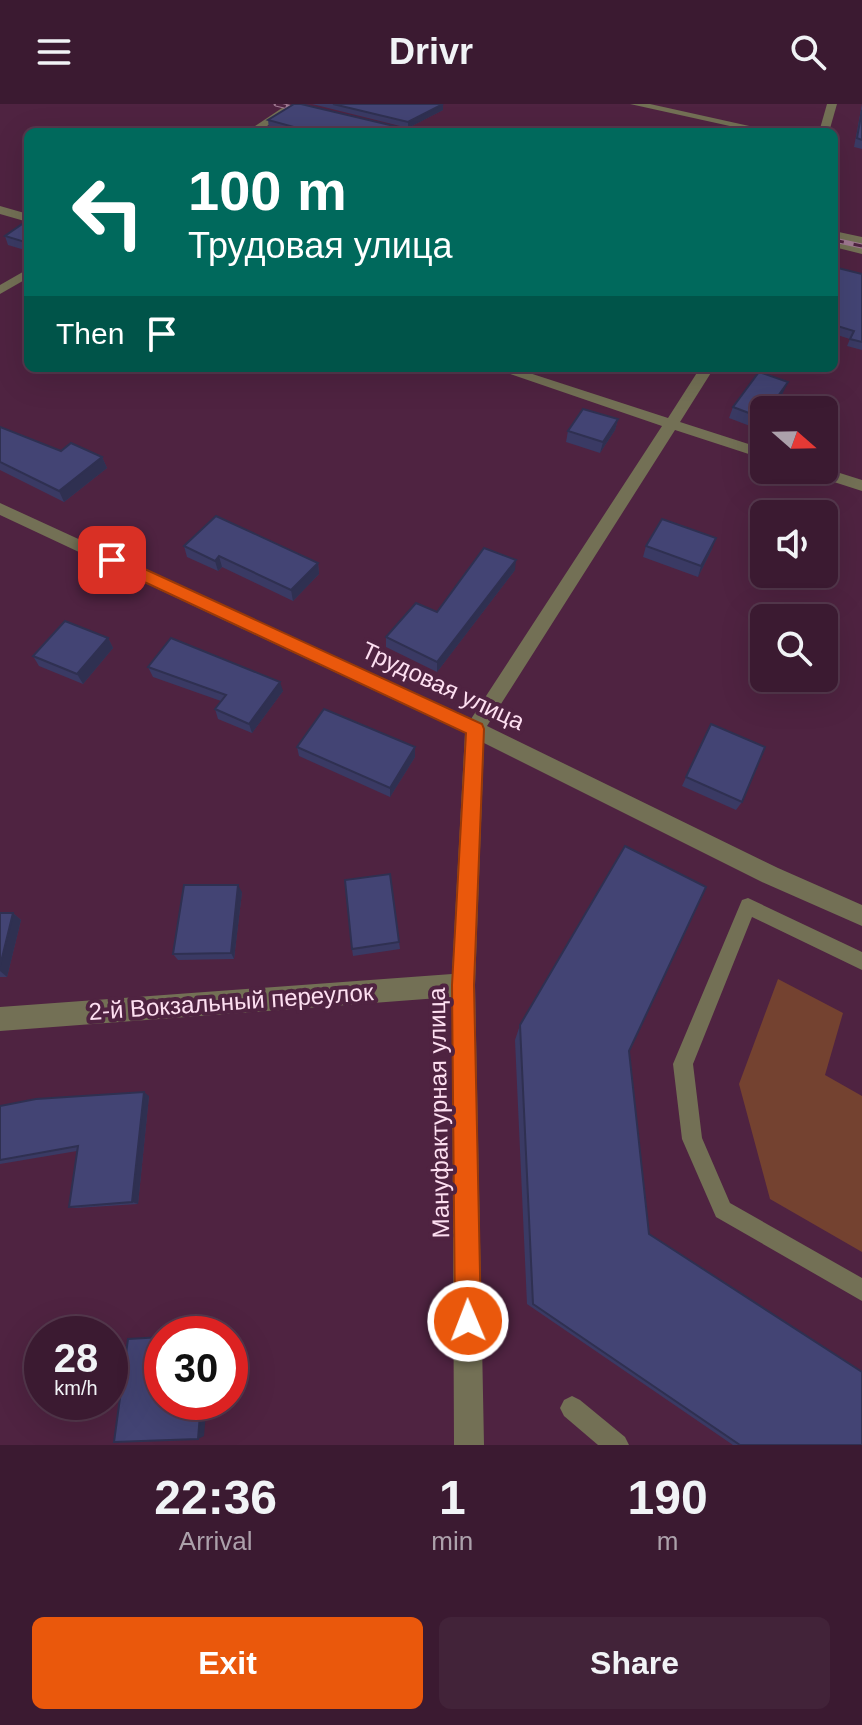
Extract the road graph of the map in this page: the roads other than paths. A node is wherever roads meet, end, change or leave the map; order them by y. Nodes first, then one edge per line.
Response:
1 (294, 104) edge
2 (635, 104) edge
3 (832, 104) edge
4 (309, 108) edge
5 (351, 118) edge
6 (257, 128) edge
7 (392, 128) edge
8 (752, 128) edge
9 (825, 128) edge
10 (0, 210) edge
11 (24, 217) edge
12 (838, 236) edge
13 (862, 241) edge
14 (838, 245) edge
15 (862, 251) edge
16 (24, 275) edge
17 (0, 290) edge
18 (513, 372) edge
19 (704, 372) edge
20 (670, 422) junction
21 (750, 449) edge
22 (838, 478) edge
23 (862, 486) edge
24 (0, 508) edge
25 (475, 729) junction
26 (862, 916) edge
27 (862, 961) edge
28 (463, 985) junction
29 (0, 1019) edge
30 (862, 1290) edge
31 (572, 1408) dead end
32 (469, 1445) edge
33 (617, 1445) edge

1 - 4 street
1 - 6 street
2 - 8 street
3 - 9 street
5 - 7 street
10 - 11 street
12 - 13 street
14 - 15 lane
16 - 17 street
18 - 20 street
19 - 20 street, Мануфактурная улица
20 - 21 street
20 - 25 street, Мануфактурная улица
22 - 23 street
24 - 25 street, Трудовая улица
25 - 26 street, Трудовая улица
25 - 28 street, Мануфактурная улица
27 - 30 lane
28 - 29 street, 2-й Вокзальный переулок
28 - 32 street, Мануфактурная улица
31 - 33 lane

